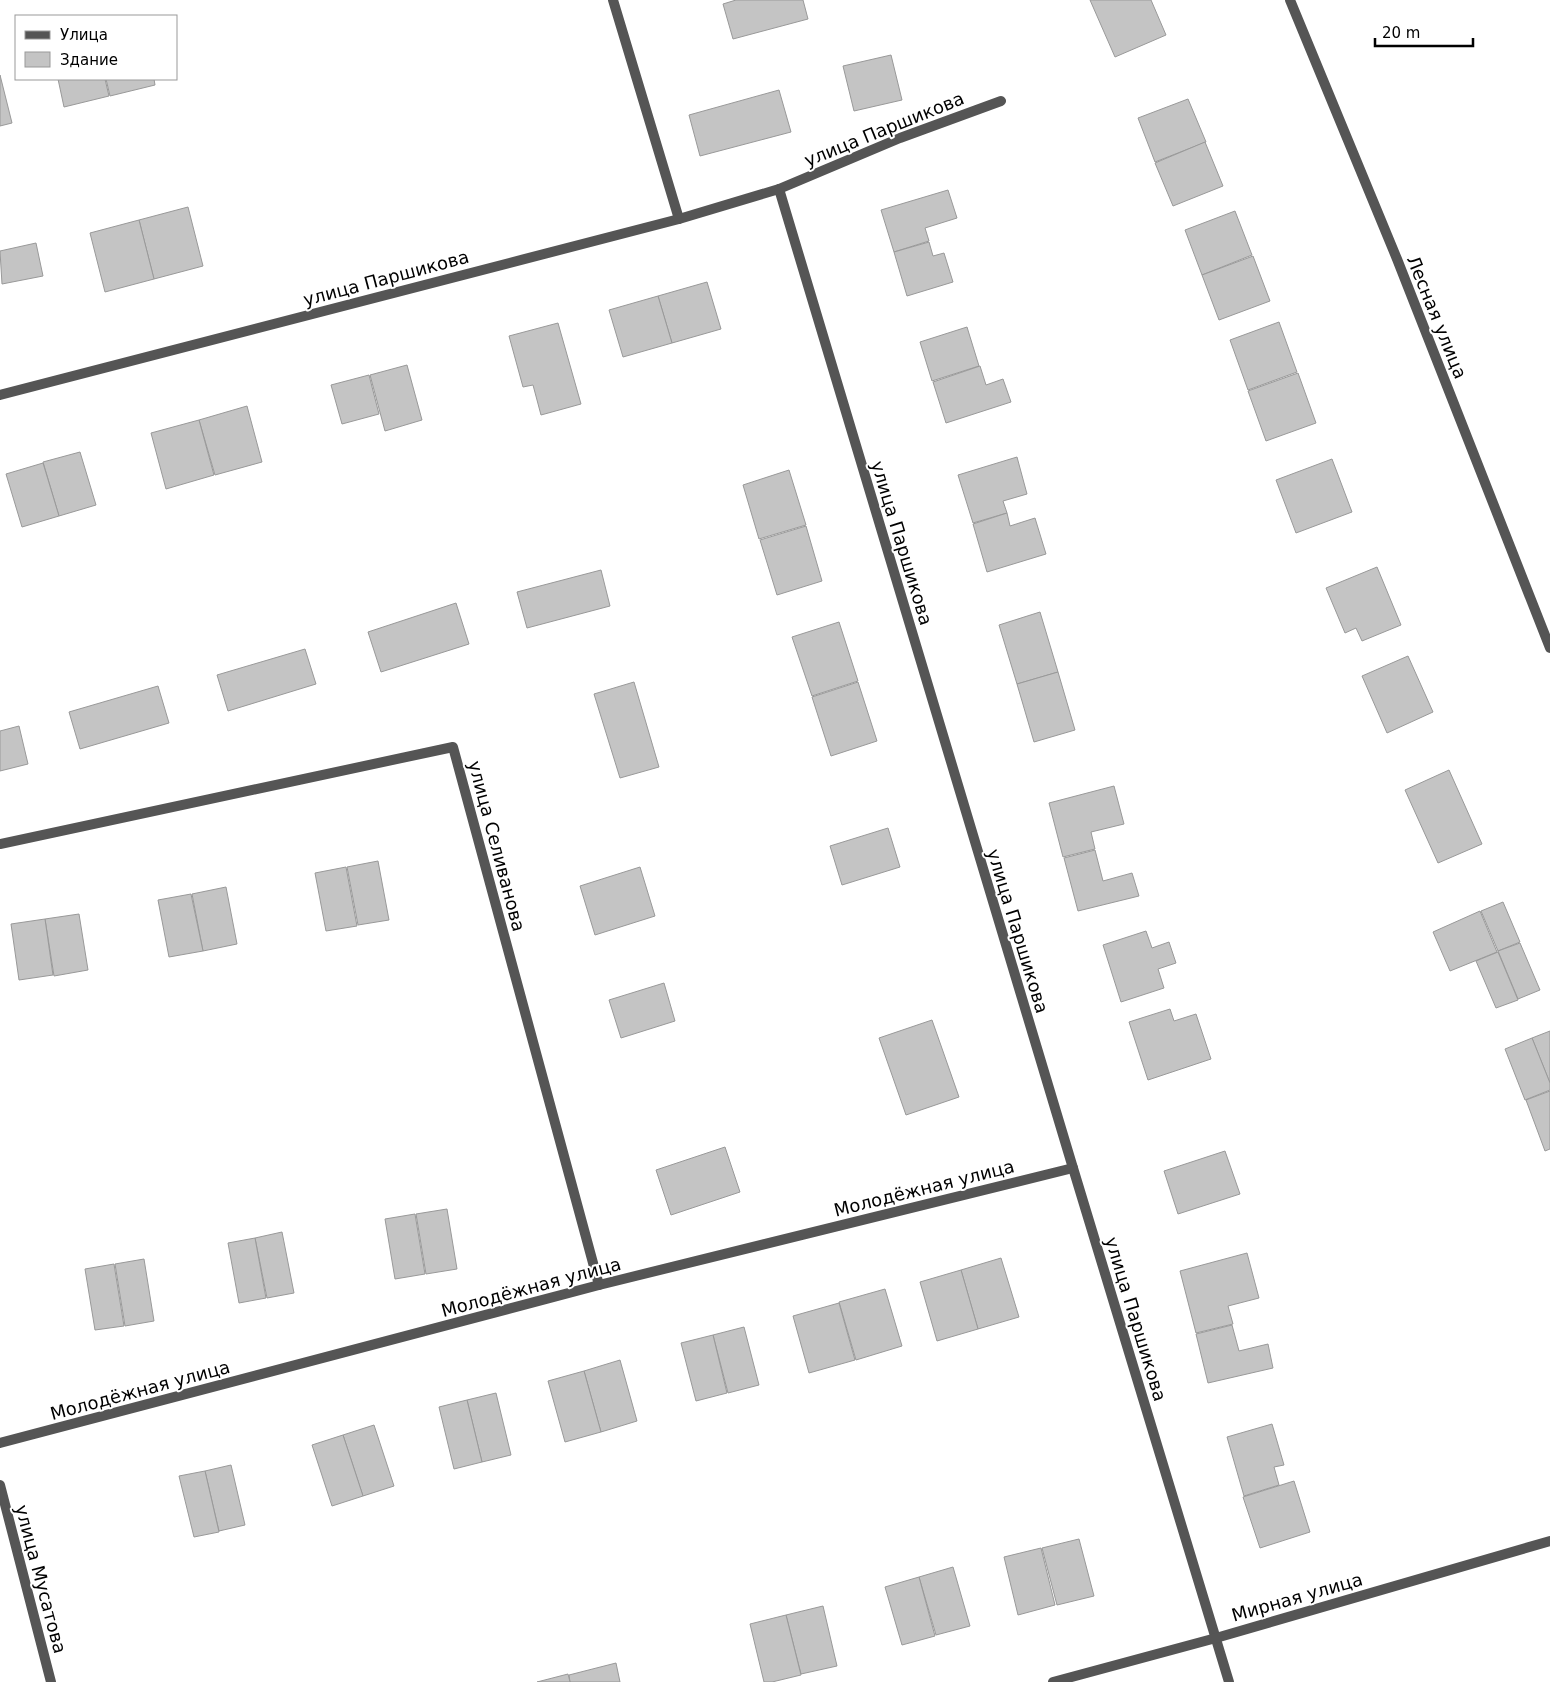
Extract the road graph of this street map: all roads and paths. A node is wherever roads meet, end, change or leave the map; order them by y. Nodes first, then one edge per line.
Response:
1 (613, 0) edge
2 (1290, 0) edge
3 (1000, 101) dead end
4 (779, 189) junction
5 (679, 219) junction
6 (0, 395) edge
7 (1550, 648) edge
8 (0, 844) edge
9 (1073, 1168) junction
10 (599, 1285) junction
11 (0, 1443) edge
12 (0, 1485) edge
13 (1550, 1541) edge
14 (1216, 1638) junction
15 (51, 1682) edge
16 (1053, 1682) edge
17 (1229, 1682) edge

1 - 5 street
2 - 7 street, Лесная улица
3 - 4 street, улица Паршикова
4 - 5 street, улица Паршикова
4 - 9 street, улица Паршикова
5 - 6 street, улица Паршикова
8 - 10 street, улица Селиванова
9 - 10 street, Молодёжная улица
9 - 14 street, улица Паршикова
10 - 11 street, Молодёжная улица
12 - 15 street, улица Мусатова
13 - 14 street, Мирная улица
14 - 16 street, Мирная улица
14 - 17 street, улица Паршикова

